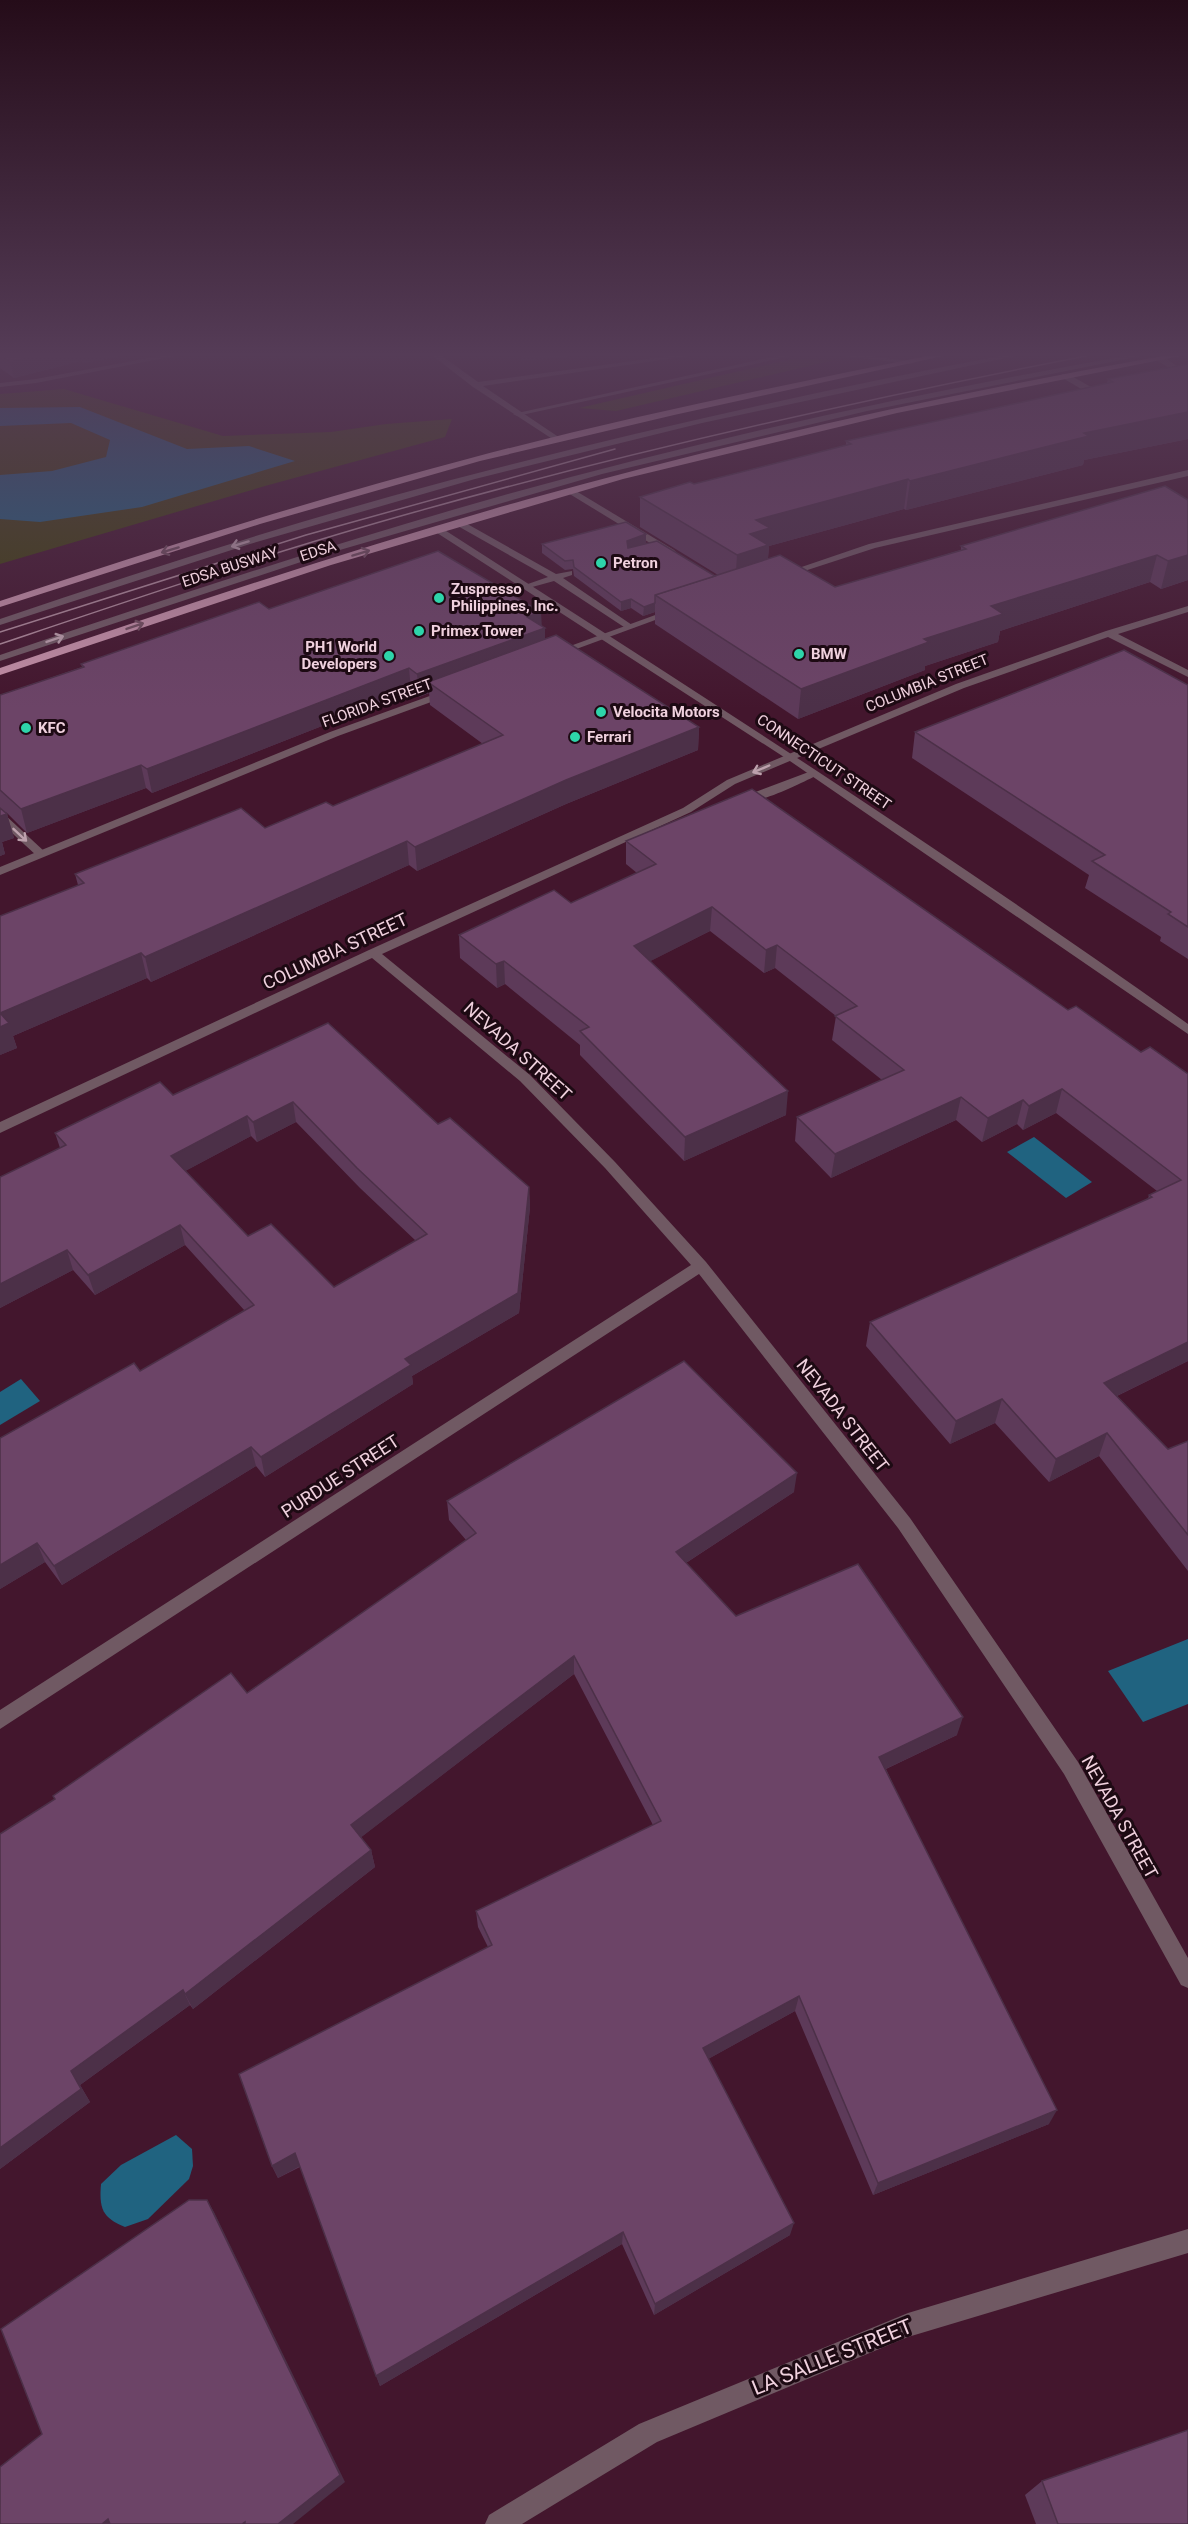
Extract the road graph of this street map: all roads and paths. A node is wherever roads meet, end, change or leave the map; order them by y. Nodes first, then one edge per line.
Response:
1 (427, 474) edge
2 (487, 474) edge
3 (599, 474) edge
4 (639, 474) edge
5 (1185, 474) edge
6 (571, 491) junction
7 (459, 523) junction
8 (437, 529) junction
9 (659, 544) junction
10 (641, 550) edge
11 (676, 555) edge
12 (569, 573) edge
13 (778, 577) edge
14 (556, 578) junction
15 (528, 587) junction
16 (0, 604) edge
17 (682, 609) edge
18 (1188, 609) edge
19 (0, 622) edge
20 (630, 627) junction
21 (1109, 633) junction
22 (604, 635) junction
23 (0, 658) edge
24 (543, 658) edge
25 (0, 672) edge
26 (1188, 674) edge
27 (455, 690) edge
28 (791, 757) junction
29 (814, 773) junction
30 (687, 810) junction
31 (0, 816) edge
32 (41, 854) junction
33 (0, 871) edge
34 (373, 953) junction
35 (1188, 1030) edge
36 (0, 1128) edge
37 (701, 1266) junction
38 (0, 1720) edge
39 (1188, 1978) edge
40 (1188, 2241) edge
41 (498, 2524) edge

1 -> 16 highway
2 -> 19 street, EDSA BUSWAY
23 -> 3 street, EDSA BUSWAY
4 - 6 highway, EDSA
5 - 13 street
6 - 7 highway, EDSA
6 - 9 street
7 - 8 highway, EDSA
7 - 14 street
8 - 15 street, CONNECTICUT STREET
25 -> 8 highway, EDSA
9 - 10 street
9 - 11 street
12 - 14 street
14 - 15 street
14 - 20 street
15 - 22 street, CONNECTICUT STREET
17 - 20 street
18 - 21 street, COLUMBIA STREET
20 - 22 street
21 - 26 street
21 - 28 street, COLUMBIA STREET
22 - 24 street
22 - 28 street, CONNECTICUT STREET
27 - 32 street, FLORIDA STREET
28 - 29 street, CONNECTICUT STREET
28 -> 30 street, COLUMBIA STREET
29 - 30 street, COLUMBIA STREET
29 - 35 street, CONNECTICUT STREET
30 - 34 street, COLUMBIA STREET
31 -> 32 street
32 - 33 street, FLORIDA STREET
34 - 36 street, COLUMBIA STREET
34 - 37 street, NEVADA STREET
37 - 38 street, PURDUE STREET
37 - 39 street, NEVADA STREET
40 - 41 street, LA SALLE STREET

